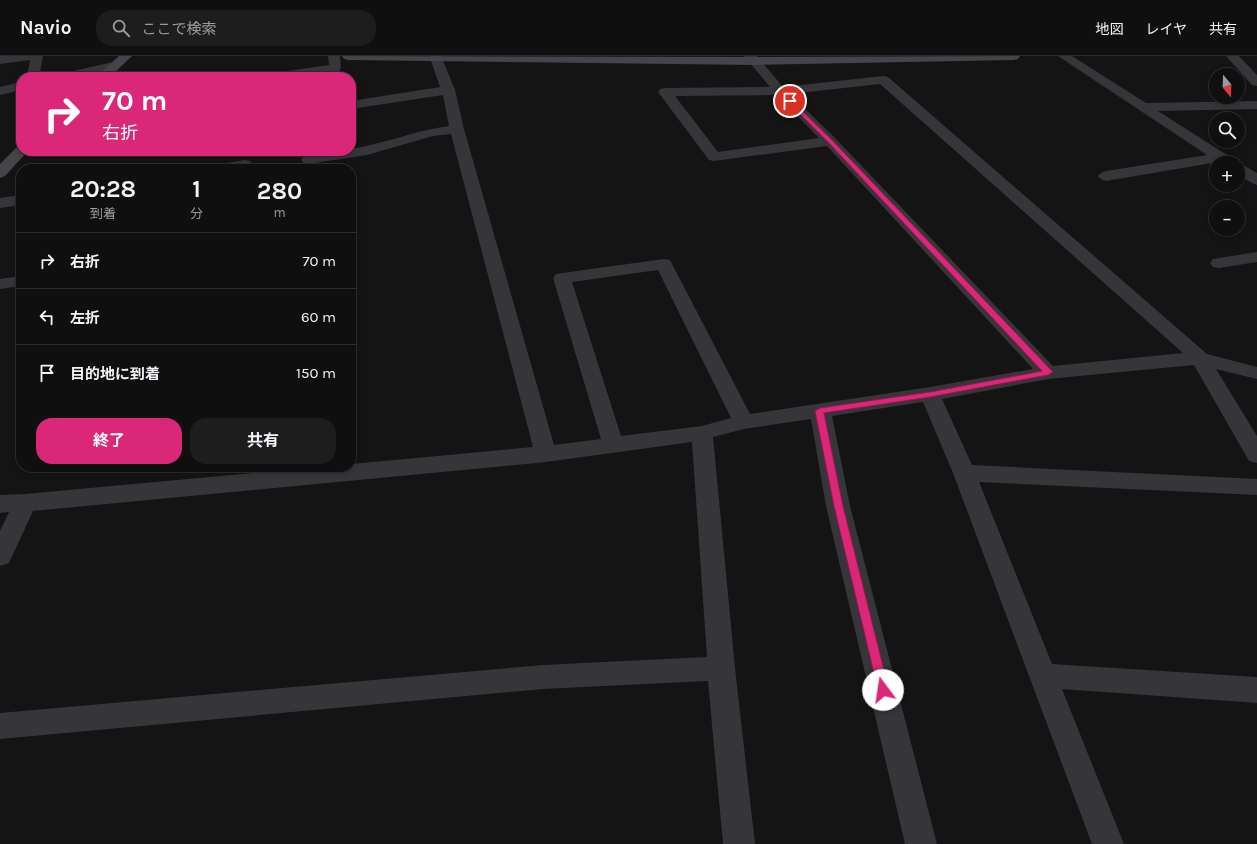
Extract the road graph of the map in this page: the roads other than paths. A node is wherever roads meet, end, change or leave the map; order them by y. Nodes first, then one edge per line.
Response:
1 (32, 56) edge
2 (37, 56) edge
3 (126, 56) edge
4 (334, 56) edge
5 (348, 56) edge
6 (1014, 56) edge
7 (1064, 56) edge
8 (1232, 56) edge
9 (493, 57) edge
10 (436, 58) junction
11 (752, 58) edge
12 (0, 60) edge
13 (113, 66) junction
14 (34, 72) edge
15 (86, 72) edge
16 (107, 72) edge
17 (308, 72) edge
18 (1257, 82) edge
19 (16, 87) edge
20 (448, 90) junction
21 (0, 91) edge
22 (780, 91) junction
23 (356, 104) edge
24 (1257, 105) edge
25 (1142, 107) junction
26 (457, 129) junction
27 (830, 141) junction
28 (356, 153) edge
29 (16, 156) edge
30 (334, 156) edge
31 (1220, 156) edge
32 (308, 160) dead end
33 (1209, 162) edge
34 (1245, 172) edge
35 (0, 173) edge
36 (1106, 176) dead end
37 (1257, 180) edge
38 (16, 201) edge
39 (2, 203) edge
40 (0, 219) edge
41 (1257, 258) edge
42 (1219, 263) dead end
43 (16, 281) edge
44 (0, 284) edge
45 (1200, 358) junction
46 (1048, 372) junction
47 (1257, 373) edge
48 (930, 394) junction
49 (820, 411) junction
50 (744, 422) junction
51 (702, 433) junction
52 (613, 444) junction
53 (546, 454) junction
54 (1257, 455) edge
55 (356, 467) edge
56 (284, 472) edge
57 (269, 473) edge
58 (964, 473) junction
59 (1257, 487) edge
60 (25, 503) junction
61 (0, 504) edge
62 (0, 556) edge
63 (722, 668) junction
64 (1044, 676) junction
65 (1257, 690) edge
66 (0, 726) edge
67 (740, 844) edge
68 (921, 844) edge
69 (1108, 844) edge

1 - 12 street
2 - 14 street
3 - 13 street
4 - 17 street
5 - 10 street
6 - 11 street
7 - 25 street
8 - 18 street
9 - 10 street
9 - 11 street
10 - 20 street
11 - 22 street
13 - 15 street
13 - 16 street
19 - 21 street
20 - 23 street
20 - 26 street
22 - 27 street
22 - 27 street
22 - 45 street
24 - 25 street
25 - 31 street
26 - 28 street
26 - 53 street
27 - 46 street
29 - 35 street
30 - 32 street
33 - 36 street
34 - 37 street
38 - 39 street
39 - 40 street
41 - 42 street
43 - 44 street
45 - 46 street
45 - 47 street
45 - 54 street
46 - 48 street
48 - 49 street
48 - 58 street
49 - 50 street
49 - 68 street
50 - 51 street
50 - 52 street
51 - 52 street
51 - 63 street
52 - 53 street
53 - 55 street
56 - 57 street
57 - 60 street
58 - 59 street
58 - 64 street
60 - 61 street
60 - 62 street
63 - 66 street
63 - 67 street
64 - 65 street
64 - 69 street

